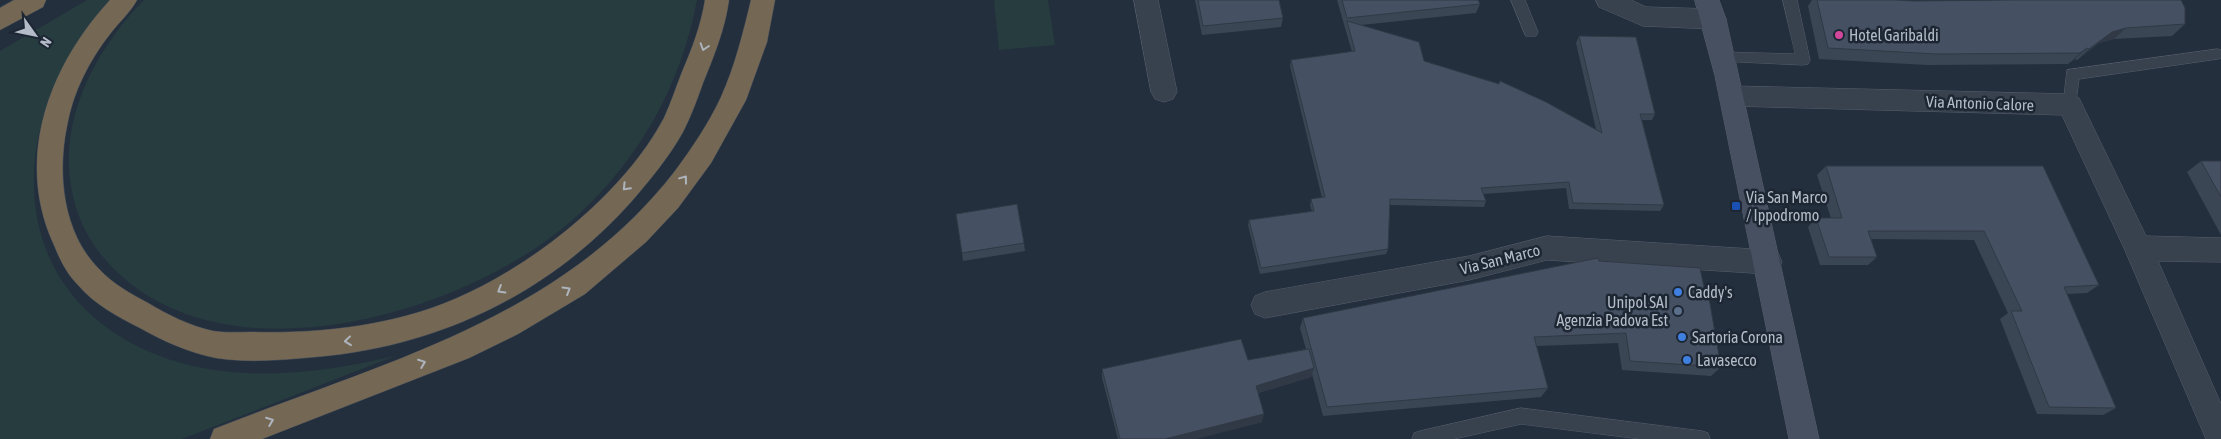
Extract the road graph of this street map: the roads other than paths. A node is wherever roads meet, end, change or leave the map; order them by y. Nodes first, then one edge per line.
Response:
1 (34, 0) edge
2 (125, 0) edge
3 (717, 0) edge
4 (762, 0) edge
5 (1146, 0) edge
6 (1518, 0) edge
7 (1608, 0) edge
8 (1790, 0) edge
9 (1710, 9) edge
10 (0, 20) edge
11 (1530, 32) dead end
12 (2218, 54) dead end
13 (1724, 57) junction
14 (1164, 92) dead end
15 (1732, 96) junction
16 (2070, 105) junction
17 (2138, 248) junction
18 (2221, 250) edge
19 (1768, 262) junction
20 (1265, 305) dead end
21 (2221, 438) edge
22 (225, 439) edge
23 (1420, 439) edge
24 (1702, 439) edge
25 (1804, 439) edge

1 - 10 highway
3 -> 2 highway
22 -> 4 highway
5 - 14 street
6 - 11 lane
7 - 9 street
8 - 13 lane
9 - 13 main road
12 - 16 lane
13 - 15 main road
15 - 16 street, Via Antonio Calore
15 - 19 main road
16 - 17 street
17 - 18 street
17 - 21 street
19 - 20 street, Via San Marco
19 - 25 main road
23 - 24 lane

